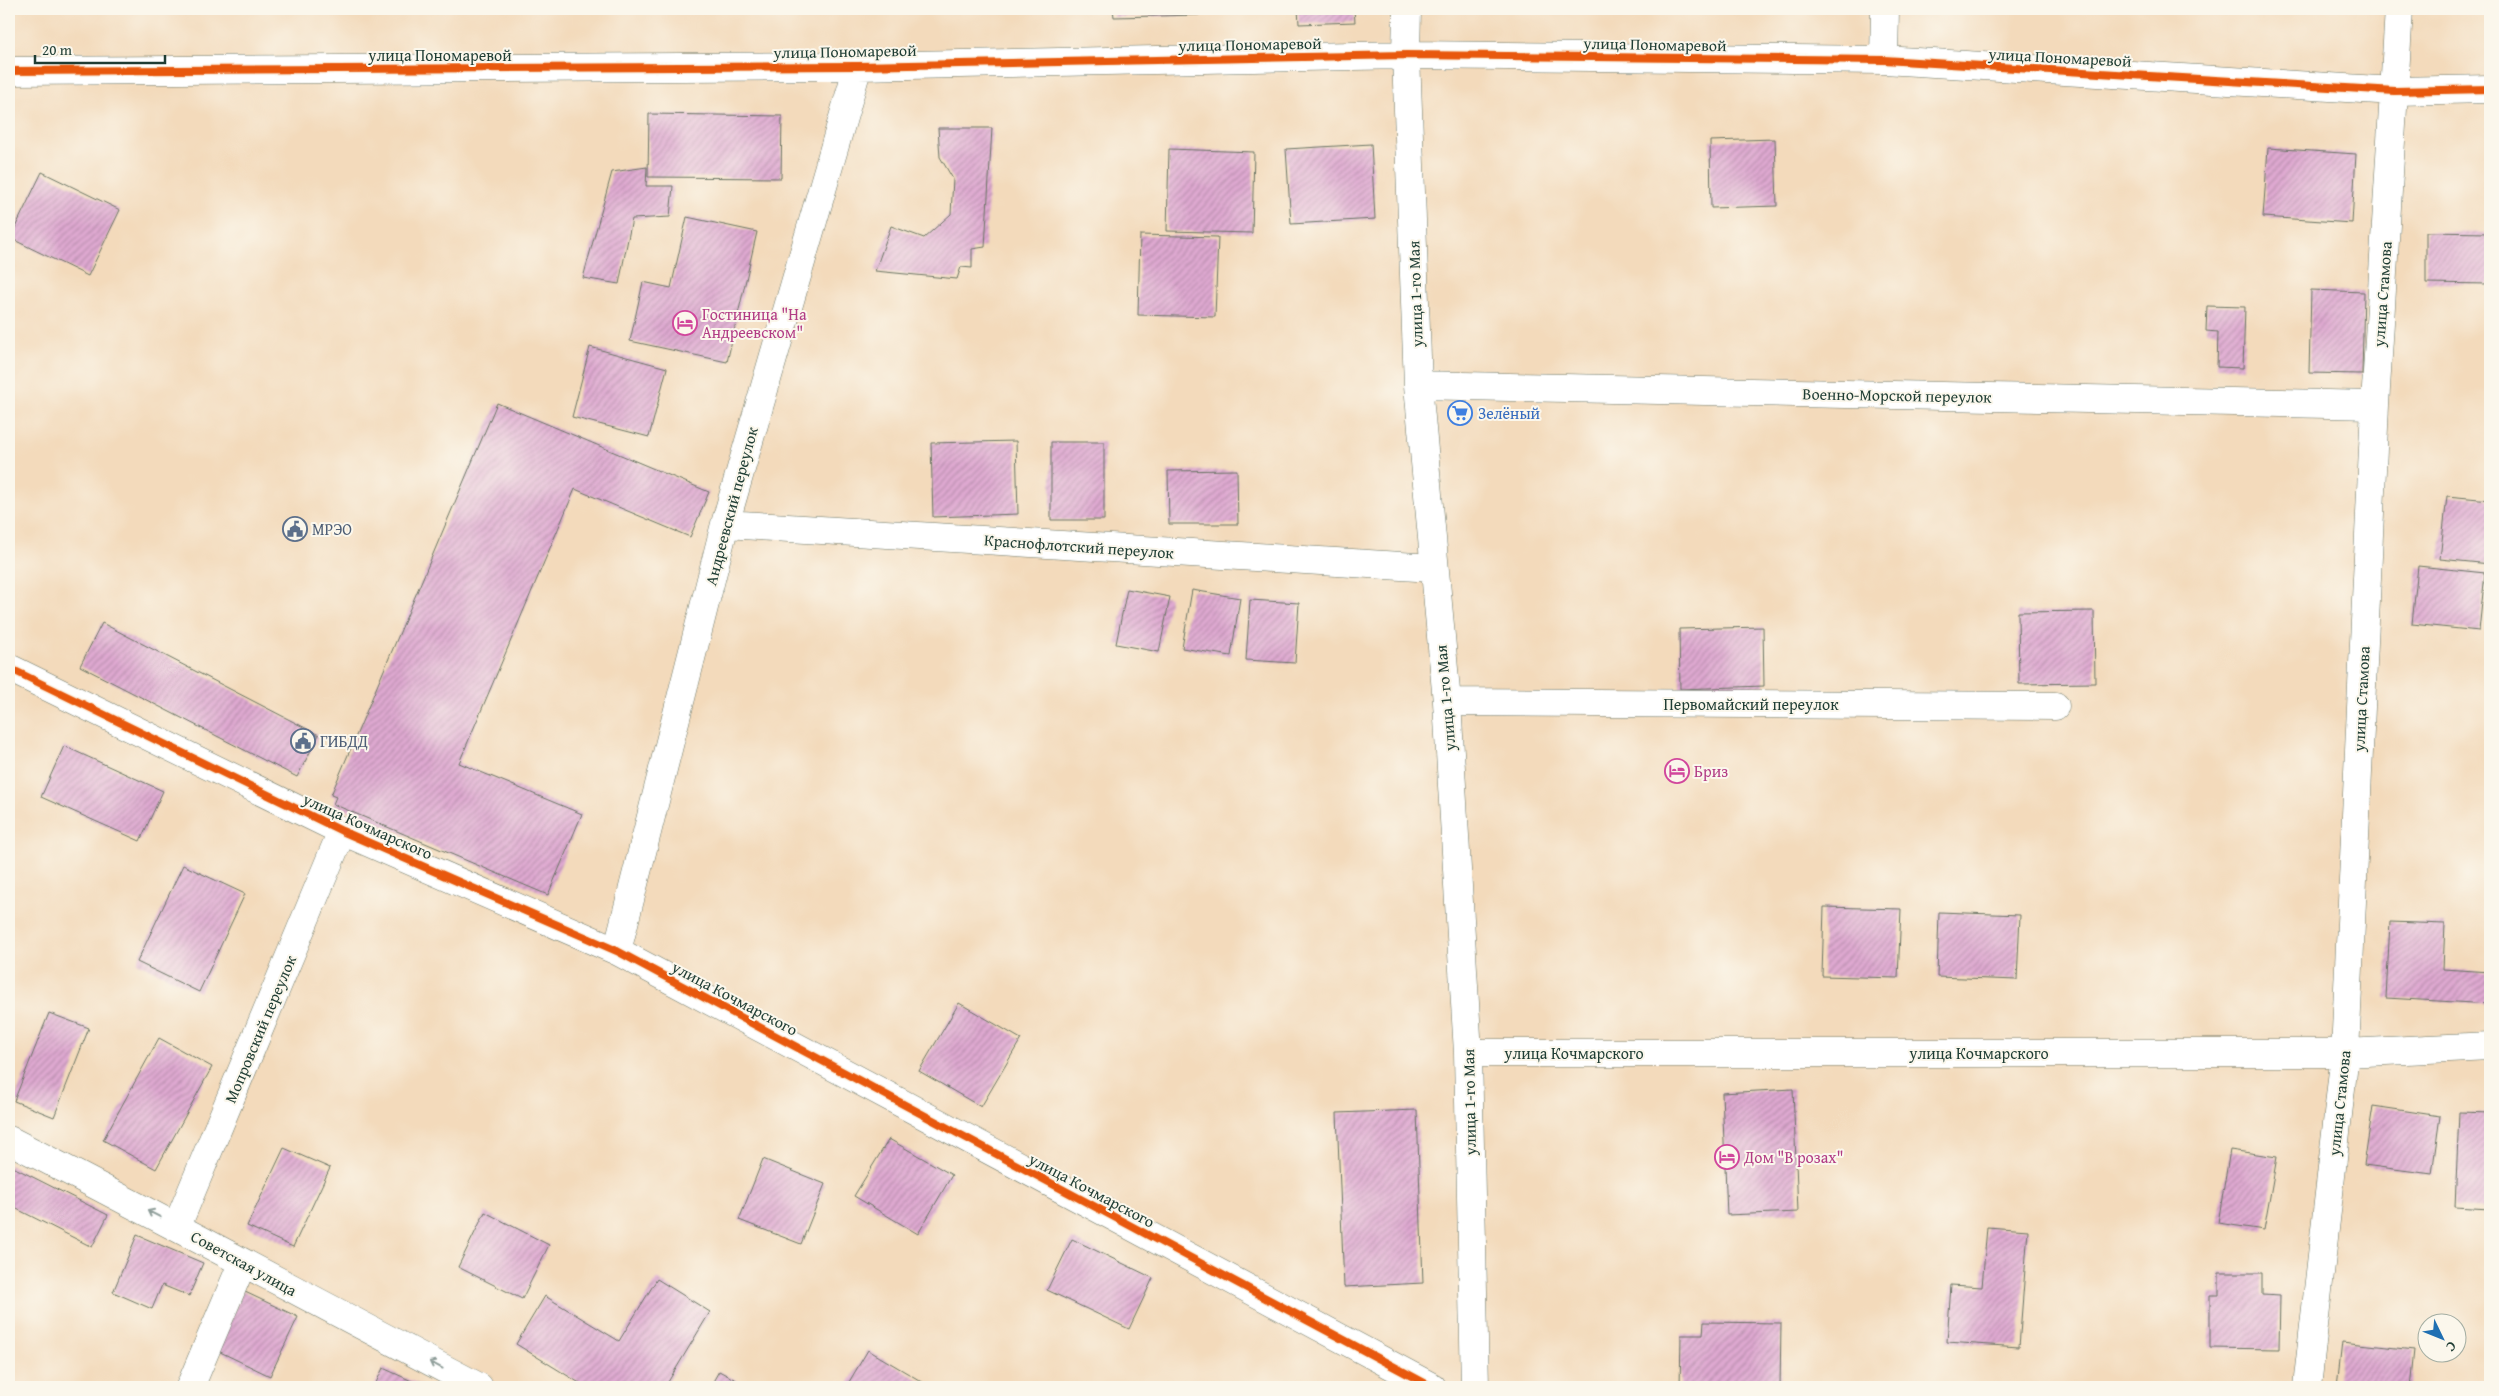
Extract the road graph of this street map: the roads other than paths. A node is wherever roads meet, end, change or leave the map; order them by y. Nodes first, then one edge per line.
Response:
1 (1407, 9) edge
2 (1885, 9) edge
3 (2399, 9) edge
4 (1406, 55) junction
5 (1884, 60) junction
6 (858, 66) junction
7 (9, 71) edge
8 (2490, 89) edge
9 (2395, 92) junction
10 (1418, 385) junction
11 (2375, 405) junction
12 (725, 524) junction
13 (1433, 568) junction
14 (10, 672) edge
15 (1447, 702) junction
16 (2055, 706) dead end
17 (342, 831) junction
18 (617, 951) junction
19 (2490, 1046) edge
20 (1468, 1053) junction
21 (2345, 1053) junction
22 (9, 1140) edge
23 (178, 1226) junction
24 (242, 1264) junction
25 (190, 1387) edge
26 (479, 1387) edge
27 (1432, 1387) edge
28 (1474, 1387) edge
29 (2307, 1387) edge

1 - 4 street, улица 1-го Мая
2 - 5 street
3 - 9 street, улица Стамова
4 - 5 street, улица Пономаревой
4 - 6 street, улица Пономаревой
4 - 10 street, улица 1-го Мая
5 - 9 street, улица Пономаревой
6 - 7 street, улица Пономаревой
6 - 12 street, Андреевский переулок
8 - 9 street, улица Пономаревой
9 - 11 street, улица Стамова
10 - 11 street, Военно-Морской переулок
10 - 13 street, улица 1-го Мая
11 - 21 street, улица Стамова
12 - 13 street, Краснофлотский переулок
12 - 18 street, Андреевский переулок
13 - 15 street, улица 1-го Мая
14 - 17 street, улица Кочмарского
15 - 16 street, Первомайский переулок
15 - 20 street, улица 1-го Мая
17 - 18 street, улица Кочмарского
17 - 23 street, Мопровский переулок
18 - 27 street, улица Кочмарского
19 - 21 street, улица Кочмарского
20 - 21 street, улица Кочмарского
20 - 28 street, улица 1-го Мая
21 - 29 street, улица Стамова
23 -> 22 street, Советская улица
23 - 24 street, Советская улица
24 - 25 street
26 -> 24 street, Советская улица

